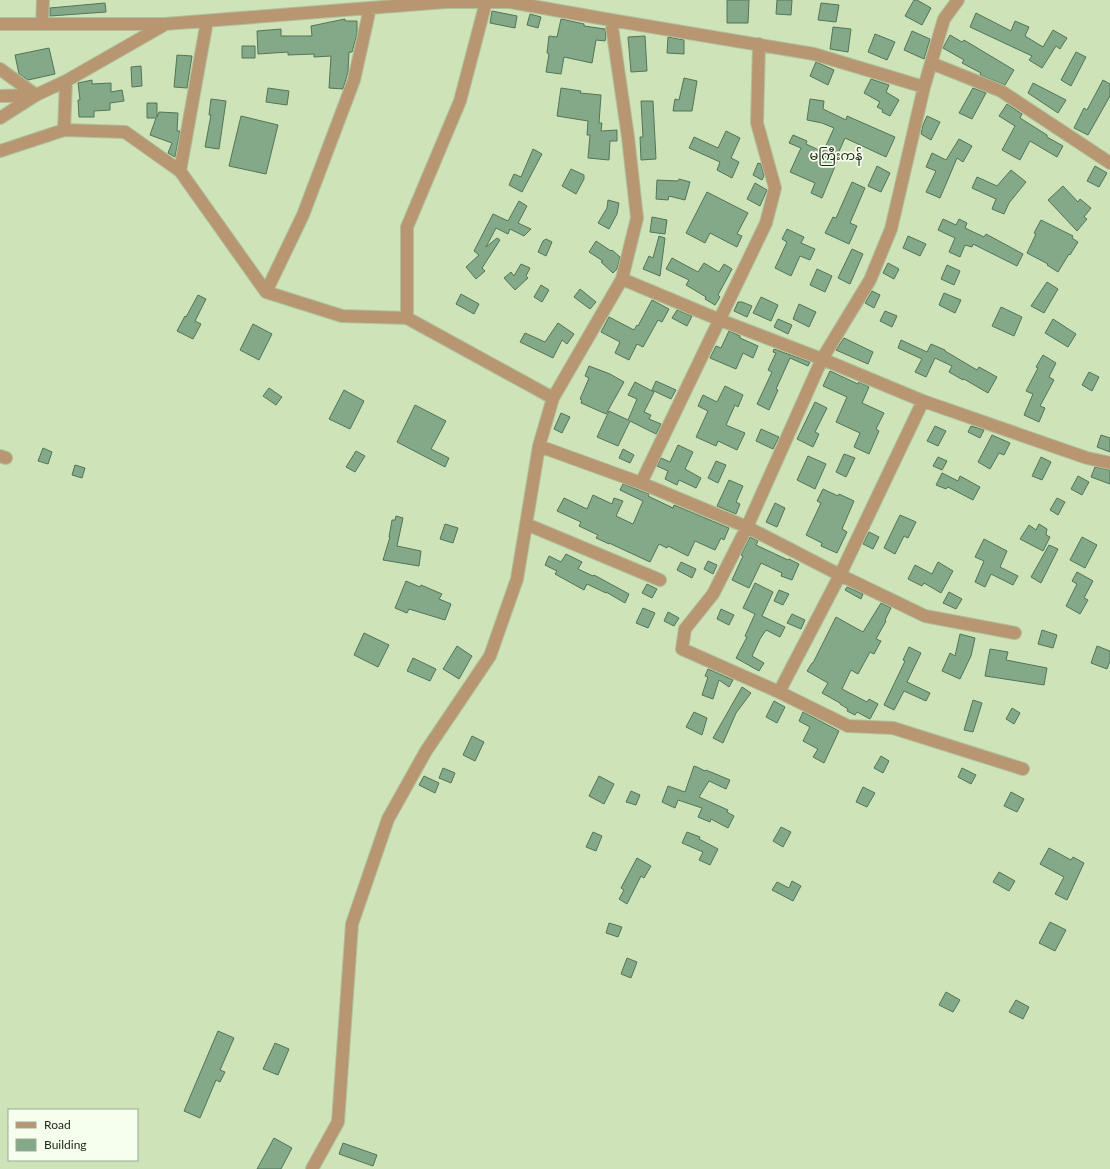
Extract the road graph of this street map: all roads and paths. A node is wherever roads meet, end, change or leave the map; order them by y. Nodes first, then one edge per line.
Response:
1 (43, 0) edge
2 (958, 0) edge
3 (510, 1) edge
4 (486, 2) junction
5 (370, 8) junction
6 (611, 20) junction
7 (207, 21) junction
8 (0, 24) edge
9 (42, 24) junction
10 (165, 24) junction
11 (759, 44) junction
12 (931, 63) junction
13 (0, 69) edge
14 (66, 81) junction
15 (924, 87) junction
16 (36, 95) junction
17 (0, 96) edge
18 (0, 118) edge
19 (64, 130) junction
20 (0, 151) edge
21 (1110, 163) edge
22 (180, 171) junction
23 (622, 279) junction
24 (266, 292) junction
25 (407, 318) junction
26 (720, 320) junction
27 (822, 359) junction
28 (553, 398) junction
29 (923, 401) junction
30 (539, 446) junction
31 (1110, 463) edge
32 (641, 483) junction
33 (526, 524) junction
34 (748, 527) junction
35 (840, 575) junction
36 (660, 580) dead end
37 (1015, 633) dead end
38 (779, 692) junction
39 (1023, 769) dead end
40 (312, 1169) edge

1 - 9 street
2 - 12 street
3 - 4 street
3 - 6 street
4 - 5 street
4 - 25 street
5 - 7 street
5 - 24 street
6 - 11 street
6 - 23 street
7 - 10 street
7 - 22 street
8 - 9 street
9 - 10 street
10 - 14 street
11 - 15 street
11 - 26 street
12 - 15 street
12 - 21 street
13 - 16 street
14 - 16 street
14 - 19 street
15 - 27 street
16 - 17 street
16 - 18 street
19 - 20 street
19 - 22 street
22 - 24 street
23 - 26 street
23 - 28 street
24 - 25 street
25 - 28 street
26 - 27 street
26 - 32 street
27 - 29 street
27 - 34 street
28 - 30 street
29 - 31 street
29 - 35 street
30 - 32 street
30 - 33 street
32 - 34 street
33 - 36 street
33 - 40 street
34 - 35 street
34 - 38 street
35 - 37 street
35 - 38 street
38 - 39 street

